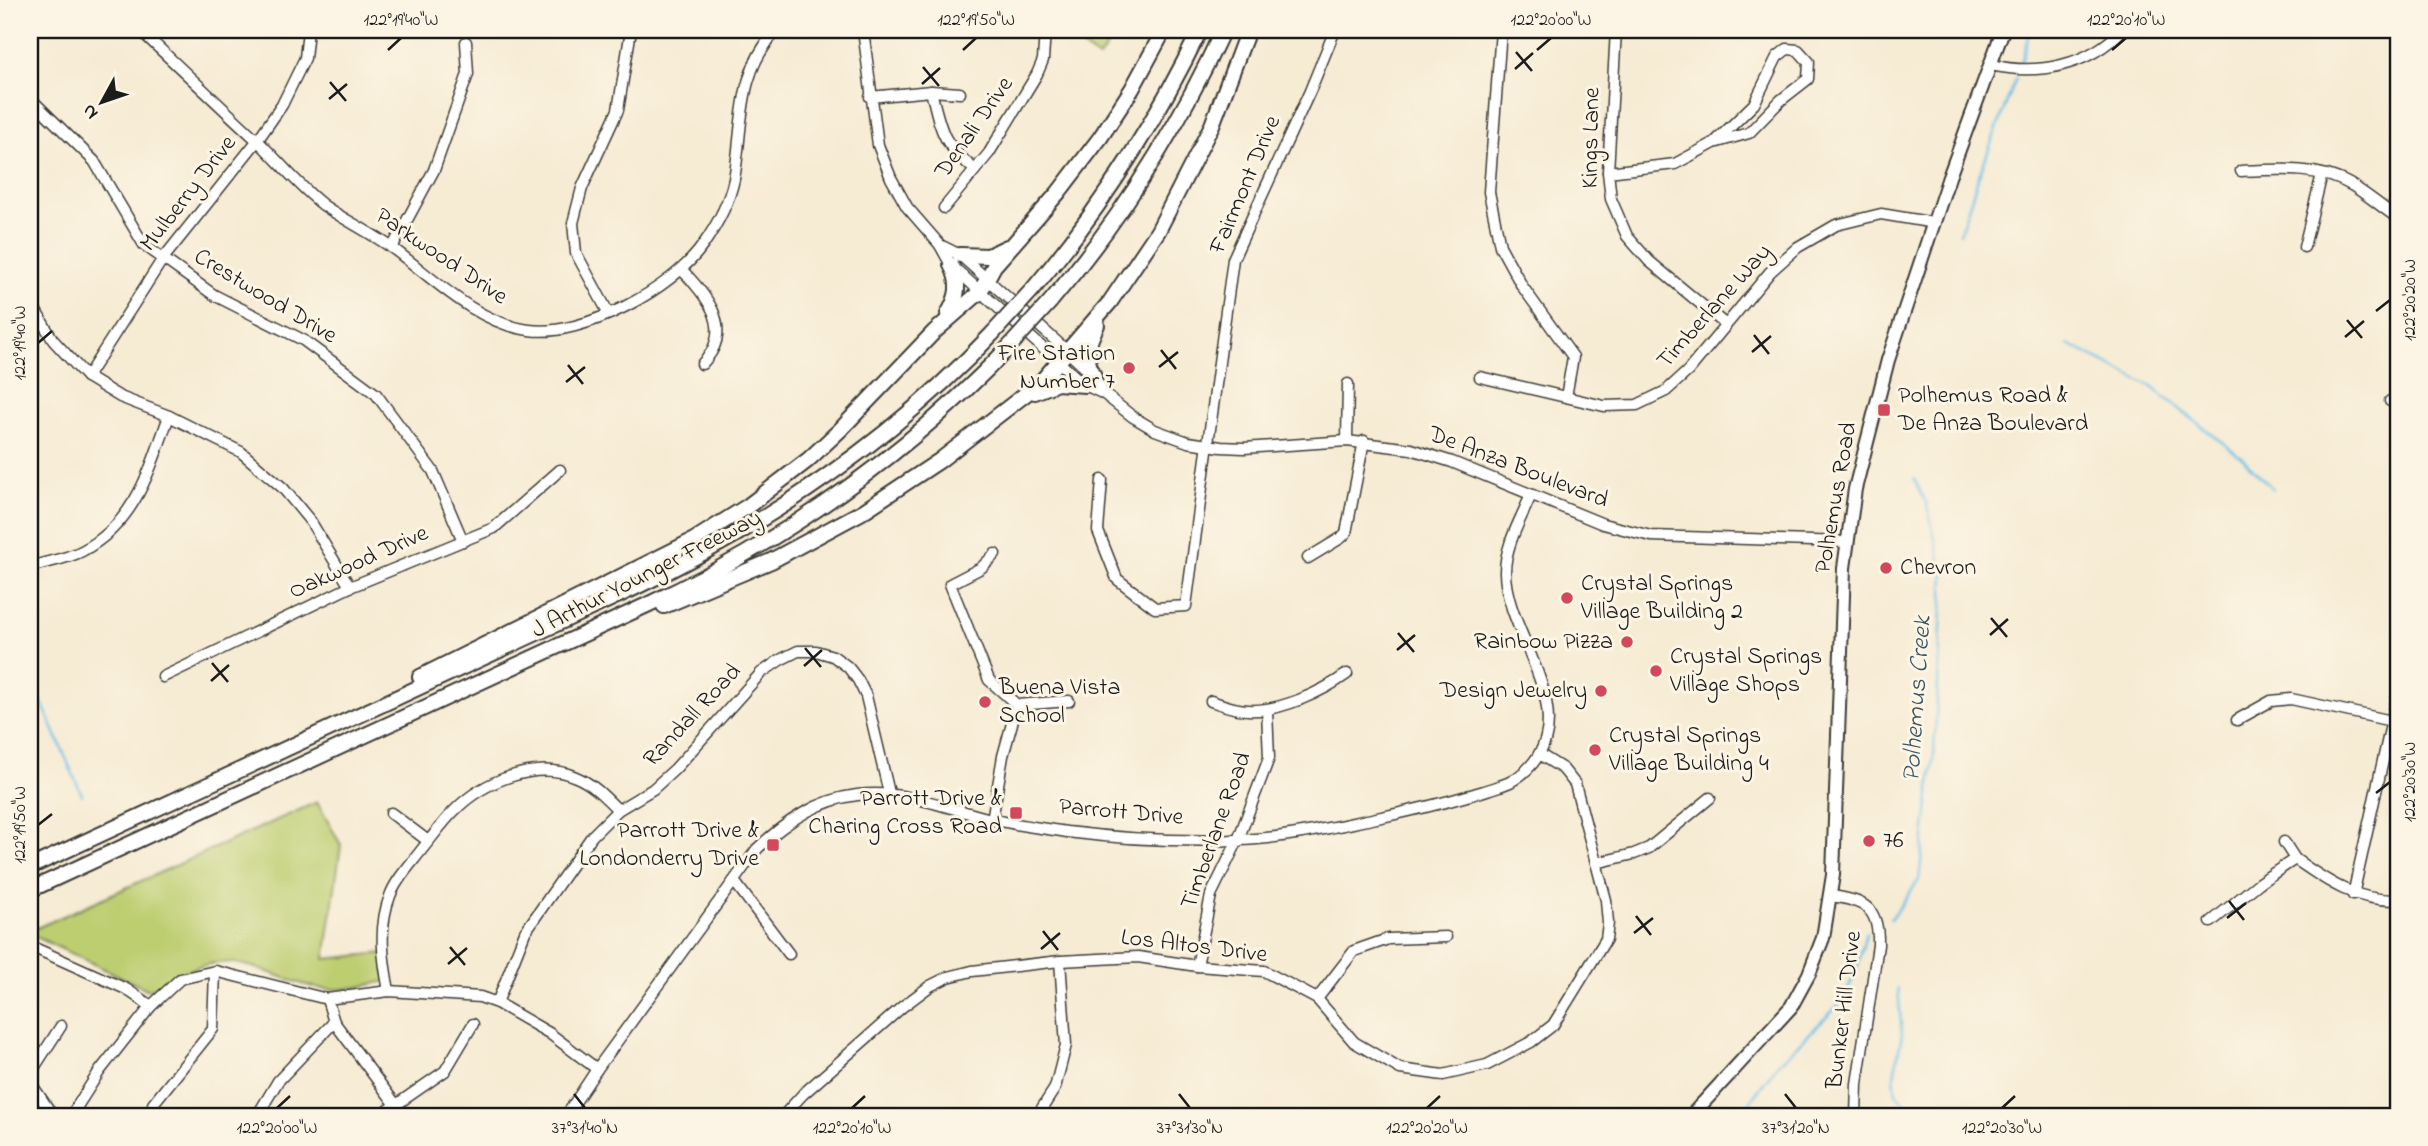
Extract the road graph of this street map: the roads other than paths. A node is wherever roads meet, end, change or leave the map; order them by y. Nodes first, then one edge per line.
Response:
1 (140, 30) edge
2 (308, 30) edge
3 (631, 30) edge
4 (777, 30) edge
5 (863, 30) edge
6 (1045, 30) edge
7 (1164, 30) edge
8 (1200, 30) edge
9 (1223, 30) edge
10 (1248, 30) edge
11 (1335, 30) edge
12 (1501, 30) edge
13 (1616, 30) edge
14 (2003, 30) edge
15 (2389, 30) edge
16 (2117, 32) edge
17 (2398, 34) edge
18 (466, 42) dead end
19 (1991, 65) junction
20 (931, 91) junction
21 (960, 93) dead end
22 (870, 97) junction
23 (35, 103) dead end
24 (257, 141) junction
25 (1714, 143) junction
26 (975, 170) junction
27 (2241, 171) dead end
28 (1608, 172) junction
29 (2322, 174) junction
30 (944, 208) dead end
31 (2398, 218) edge
32 (1935, 223) junction
33 (1019, 237) junction
34 (2304, 247) dead end
35 (393, 248) junction
36 (162, 260) junction
37 (956, 260) junction
38 (682, 270) junction
39 (983, 285) junction
40 (30, 301) edge
41 (1110, 302) junction
42 (609, 314) junction
43 (1726, 325) junction
44 (934, 332) junction
45 (1062, 356) junction
46 (702, 364) dead end
47 (87, 377) junction
48 (1480, 377) dead end
49 (1090, 381) junction
50 (1348, 384) dead end
51 (1566, 397) junction
52 (1018, 400) junction
53 (169, 416) junction
54 (1347, 440) junction
55 (1364, 441) junction
56 (1209, 446) junction
57 (560, 470) dead end
58 (1102, 480) dead end
59 (1531, 495) junction
60 (463, 541) junction
61 (1846, 542) junction
62 (995, 554) dead end
63 (1308, 558) dead end
64 (30, 567) edge
65 (349, 587) junction
66 (607, 623) junction
67 (1347, 674) dead end
68 (163, 677) dead end
69 (2398, 693) edge
70 (1069, 701) dead end
71 (1210, 701) dead end
72 (1017, 705) junction
73 (1267, 710) junction
74 (2237, 720) dead end
75 (2392, 721) junction
76 (334, 726) junction
77 (1539, 754) junction
78 (889, 793) junction
79 (1710, 798) dead end
80 (618, 810) junction
81 (391, 813) dead end
82 (992, 820) junction
83 (1238, 840) junction
84 (428, 841) junction
85 (2284, 842) dead end
86 (2295, 859) junction
87 (1596, 863) junction
88 (30, 867) edge
89 (734, 881) junction
90 (30, 890) edge
91 (2353, 895) junction
92 (1831, 896) junction
93 (2398, 900) edge
94 (2211, 922) dead end
95 (1446, 937) dead end
96 (30, 946) edge
97 (789, 954) dead end
98 (1060, 961) junction
99 (1197, 966) junction
100 (215, 971) junction
101 (389, 991) junction
102 (327, 999) junction
103 (1317, 999) junction
104 (498, 1003) junction
105 (150, 1006) junction
106 (334, 1022) junction
107 (473, 1024) dead end
108 (61, 1026) dead end
109 (597, 1069) junction
110 (30, 1074) edge
111 (30, 1082) edge
112 (396, 1105) junction
113 (148, 1111) edge
114 (53, 1116) edge
115 (71, 1116) edge
116 (257, 1116) edge
117 (380, 1116) edge
118 (399, 1116) edge
119 (566, 1116) edge
120 (783, 1116) edge
121 (1037, 1116) edge
122 (1691, 1116) edge
123 (1856, 1116) edge

1 - 24 street, Parkwood Drive
2 - 24 street, Mulberry Drive
3 - 42 street
4 - 38 street, Parkwood Drive
5 - 22 street, De Anza Boulevard
6 - 26 street, Denali Drive
7 - 33 highway
8 - 76 highway, J Arthur Younger Freeway, bridge
9 - 66 highway, J Arthur Younger Freeway, bridge
10 - 41 highway
11 - 56 street, Fairmont Drive
12 - 51 street
13 - 28 street, Kings Lane
14 - 19 main road, Polhemus Road
15 - 17 street
16 - 19 street
18 - 35 street
19 - 32 main road, Polhemus Road
20 - 21 street
20 - 22 street
20 - 26 street
22 - 37 street, De Anza Boulevard
23 - 36 street, Crestwood Drive
24 - 35 street, Parkwood Drive
24 - 36 street, Mulberry Drive
25 - 25 street
25 - 28 street
26 - 30 street, Denali Drive
27 - 29 street
28 - 43 street, Kings Lane
29 - 31 street
29 - 34 street
32 - 43 street, Timberlane Way
32 - 61 main road, Polhemus Road
33 - 37 highway
33 - 39 highway
35 - 42 street, Parkwood Drive
36 - 47 street, Mulberry Drive
36 - 60 street, Crestwood Drive
37 - 39 street, De Anza Boulevard
37 - 44 highway
38 - 42 street, Parkwood Drive
38 - 46 street
39 - 44 highway
39 - 45 street, De Anza Boulevard
40 - 47 street
41 - 45 highway
41 - 49 highway
43 - 51 street, Timberlane Way
44 - 76 highway
45 - 49 street, De Anza Boulevard
45 - 52 highway
47 - 53 street
48 - 51 street, Timberlane Way
49 - 52 highway
49 - 56 street, De Anza Boulevard
50 - 54 street
52 - 66 highway
53 - 64 street
53 - 65 street
54 - 55 street, De Anza Boulevard
54 - 56 street, De Anza Boulevard
55 - 59 street, De Anza Boulevard
55 - 63 street
56 - 58 street, Fairmont Drive
57 - 60 street, Oakwood Drive
59 - 61 street, De Anza Boulevard
59 - 77 street, Parrott Drive
60 - 65 street, Oakwood Drive
61 - 92 main road, Polhemus Road
62 - 72 street
65 - 68 street, Oakwood Drive
66 - 90 highway, J Arthur Younger Freeway
67 - 73 street
69 - 75 street
70 - 72 street
71 - 73 street
72 - 82 street
73 - 83 street, Timberlane Road
74 - 75 street
75 - 91 street
76 - 88 highway, J Arthur Younger Freeway
77 - 83 street, Parrott Drive
77 - 87 street, Los Altos Drive
78 - 80 street, Randall Road
78 - 82 street, Parrott Drive
78 - 89 street, Parrott Drive
79 - 87 street
80 - 84 street
80 - 104 street, Randall Road
81 - 84 street
82 - 83 street, Parrott Drive
83 - 99 street, Timberlane Road
84 - 101 street
85 - 86 street
86 - 91 street
86 - 94 street
87 - 103 street, Los Altos Drive
89 - 97 street
89 - 109 street, Parrott Drive
91 - 93 street
92 - 122 main road, Polhemus Road
92 - 123 street, Bunker Hill Drive
95 - 103 street
96 - 105 street
98 - 99 street, Los Altos Drive
98 - 120 street, Los Altos Drive
98 - 121 street
99 - 103 street, Los Altos Drive
100 - 102 street
100 - 105 street
100 - 113 street
101 - 102 street
101 - 104 street
102 - 106 street
104 - 109 street
105 - 115 street
106 - 112 street
106 - 116 street
107 - 112 street
108 - 110 street
109 - 119 street, Parrott Drive
111 - 114 street
112 - 117 street
112 - 118 street

